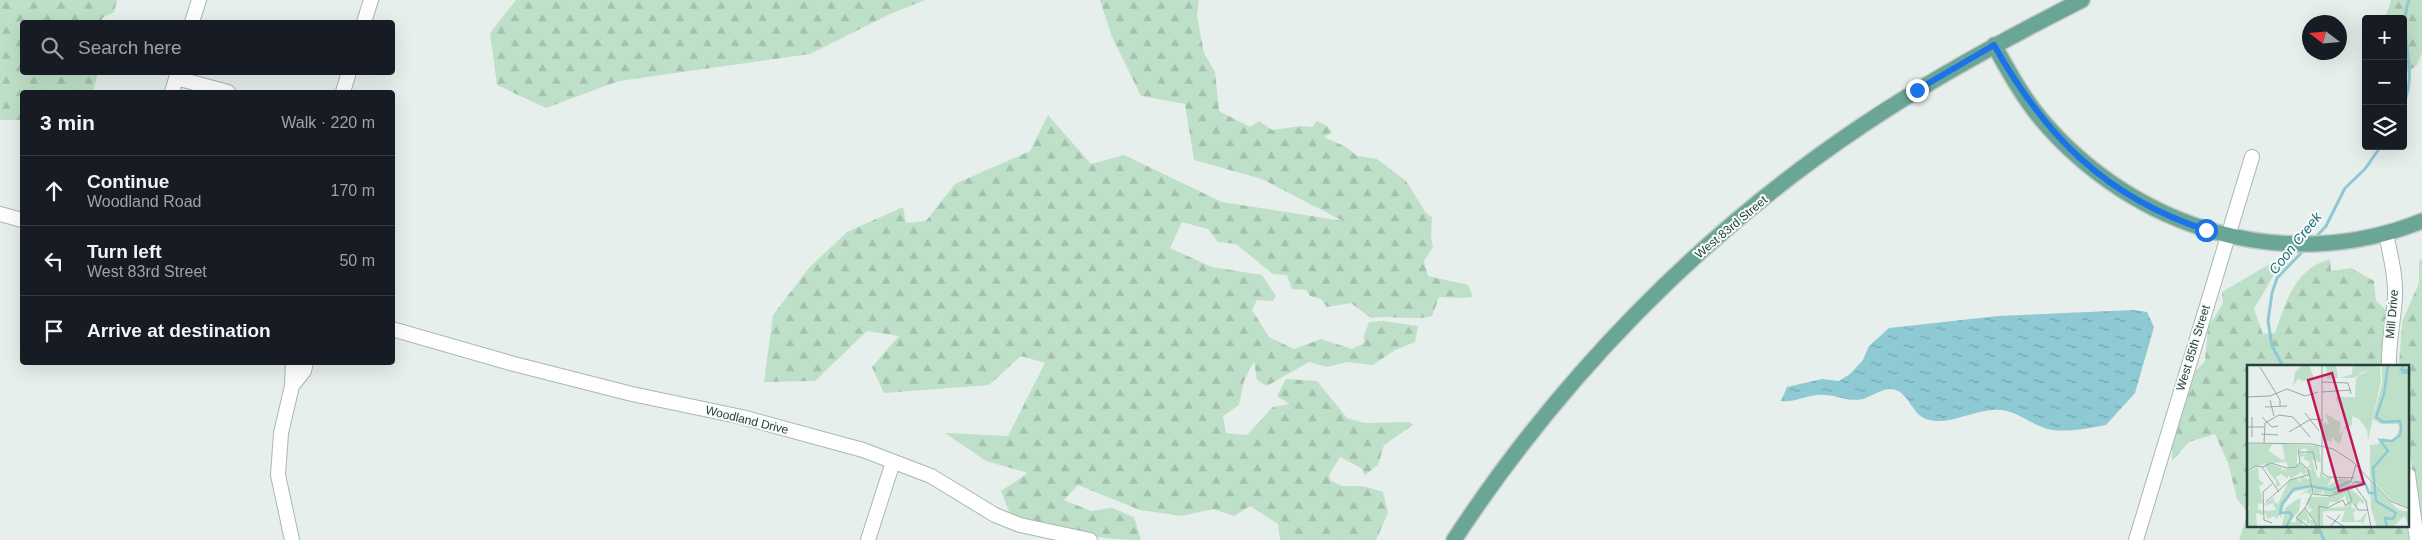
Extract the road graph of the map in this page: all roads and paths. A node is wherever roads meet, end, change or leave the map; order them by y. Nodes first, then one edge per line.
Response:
1 (199, 0) edge
2 (371, 0) edge
3 (2082, 0) edge
4 (193, 20) edge
5 (365, 20) edge
6 (1994, 45) junction
7 (177, 75) edge
8 (348, 75) edge
9 (173, 90) edge
10 (222, 90) edge
11 (344, 90) edge
12 (2252, 157) dead end
13 (0, 214) edge
14 (20, 219) edge
15 (2422, 221) edge
16 (2386, 234) junction
17 (2227, 235) junction
18 (395, 330) edge
19 (293, 365) edge
20 (305, 365) edge
21 (2390, 365) edge
22 (292, 386) junction
23 (893, 462) junction
24 (2410, 488) edge
25 (292, 540) edge
26 (868, 540) edge
27 (1090, 540) edge
28 (1454, 540) edge
29 (2136, 540) edge
30 (2418, 540) edge

1 - 4 street
2 - 5 street
3 - 6 main road, West 83rd Street
6 - 17 main road
6 - 28 main road, West 83rd Street
7 - 9 street
7 - 10 street
8 - 11 street
12 - 17 street, West 85th Street
13 - 14 street
15 - 16 main road
16 - 17 main road
16 - 21 street, Mill Drive
17 - 29 street, West 85th Street
18 - 23 street, Woodland Drive
19 - 22 street
20 - 22 street
22 - 25 street
23 - 26 street
23 - 27 street, Woodland Drive
24 - 30 street

